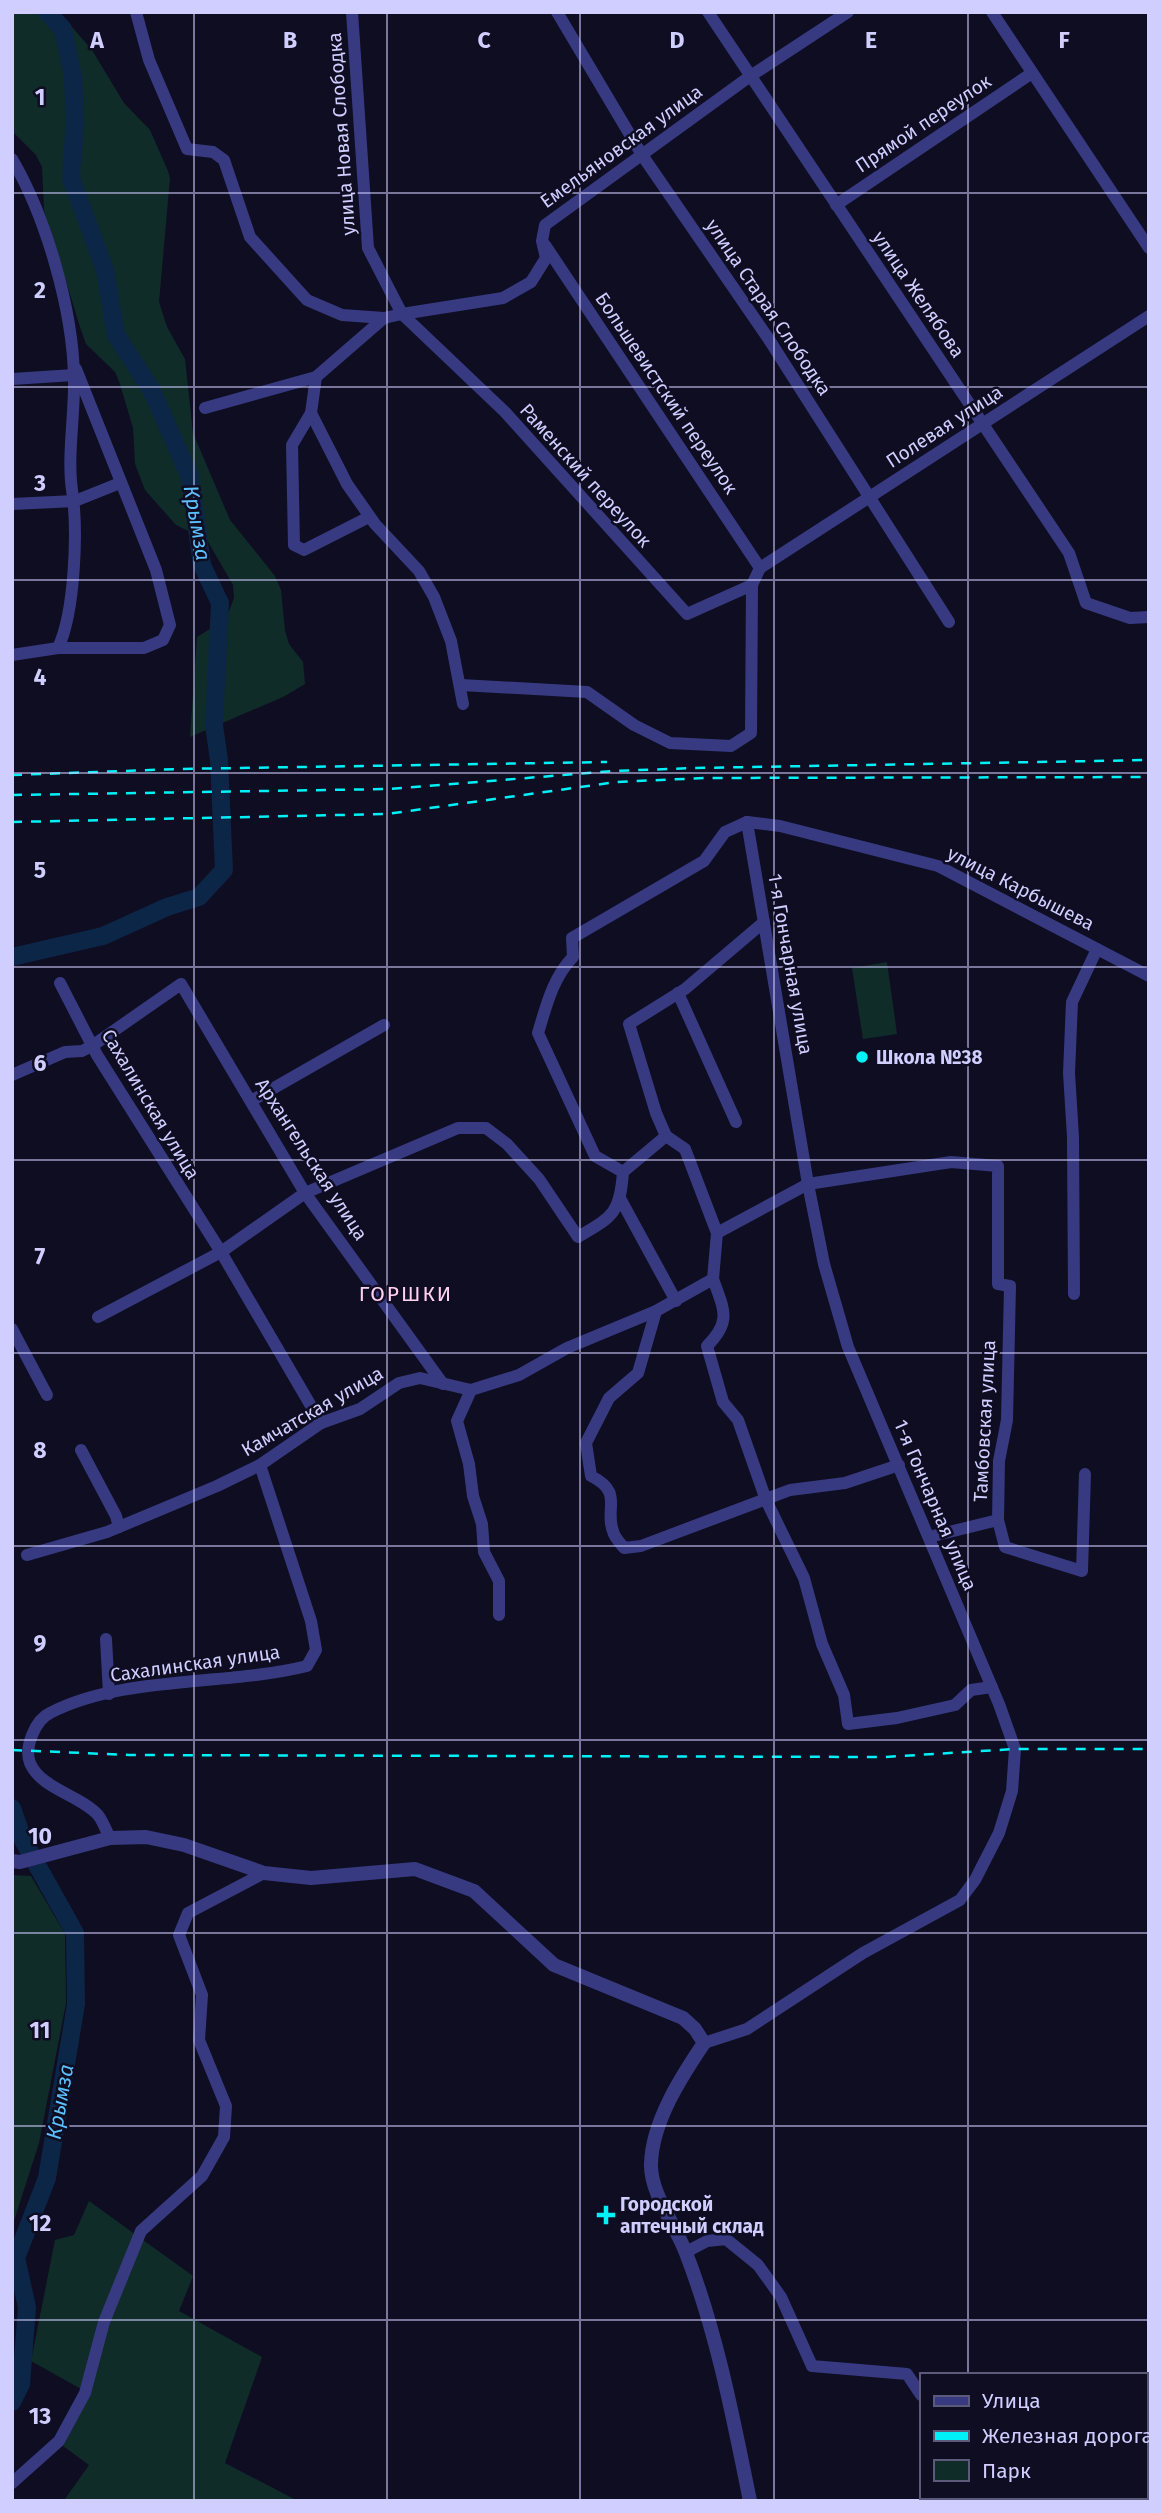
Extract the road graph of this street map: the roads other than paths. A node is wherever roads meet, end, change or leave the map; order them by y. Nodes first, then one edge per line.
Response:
1 (136, 12) edge
2 (352, 12) edge
3 (557, 12) edge
4 (708, 12) edge
5 (848, 12) edge
6 (992, 12) edge
7 (1032, 73) junction
8 (750, 77) junction
9 (642, 155) junction
10 (12, 159) edge
11 (836, 205) junction
12 (542, 241) junction
13 (1149, 248) edge
14 (402, 314) junction
15 (1149, 316) edge
16 (384, 318) junction
17 (74, 370) junction
18 (316, 377) junction
19 (12, 379) edge
20 (205, 408) dead end
21 (311, 413) junction
22 (983, 423) junction
23 (120, 482) junction
24 (870, 496) junction
25 (75, 501) junction
26 (12, 504) edge
27 (369, 516) junction
28 (760, 568) junction
29 (752, 585) junction
30 (1149, 617) edge
31 (949, 622) dead end
32 (58, 648) junction
33 (12, 655) edge
34 (461, 685) junction
35 (463, 705) dead end
36 (747, 822) junction
37 (764, 922) junction
38 (1097, 948) junction
39 (1149, 976) edge
40 (60, 983) dead end
41 (678, 993) junction
42 (384, 1025) dead end
43 (92, 1046) junction
44 (12, 1075) edge
45 (251, 1101) junction
46 (736, 1122) dead end
47 (666, 1136) junction
48 (623, 1172) junction
49 (808, 1184) junction
50 (305, 1193) junction
51 (621, 1200) junction
52 (716, 1233) junction
53 (220, 1252) junction
54 (713, 1279) junction
55 (1074, 1294) dead end
56 (676, 1301) junction
57 (656, 1311) junction
58 (98, 1317) dead end
59 (12, 1329) edge
60 (443, 1384) junction
61 (471, 1390) junction
62 (47, 1395) dead end
63 (321, 1423) junction
64 (81, 1450) dead end
65 (260, 1465) junction
66 (899, 1465) junction
67 (1085, 1474) dead end
68 (766, 1500) junction
69 (998, 1520) junction
70 (119, 1527) junction
71 (929, 1537) junction
72 (27, 1555) dead end
73 (499, 1615) dead end
74 (106, 1639) dead end
75 (992, 1687) junction
76 (109, 1695) junction
77 (110, 1838) junction
78 (16, 1861) edge
79 (264, 1873) junction
80 (704, 2043) junction
81 (686, 2252) junction
82 (920, 2394) edge
83 (12, 2483) edge
84 (750, 2501) edge

1 - 16 street
2 - 14 street, улица Новая Слободка
3 - 9 street, улица Старая Слободка
4 - 8 street, улица Желябова
5 - 8 street, Емельяновская улица
6 - 7 street
7 - 11 street, Прямой переулок
7 - 13 street
8 - 9 street, Емельяновская улица
8 - 11 street, улица Желябова
9 - 12 street, Емельяновская улица
9 - 24 street, улица Старая Слободка
10 - 17 street
11 - 22 street, улица Желябова
12 - 14 street, Емельяновская улица
12 - 28 street, Большевистский переулок
14 - 16 street
14 - 29 street, Раменский переулок
15 - 22 street, Полевая улица
16 - 18 street
17 - 19 street
17 - 23 street
17 - 25 street
18 - 20 street
18 - 21 street
21 - 27 street
21 - 27 street
22 - 24 street, Полевая улица
22 - 30 street, улица Желябова
23 - 25 street
23 - 32 street
24 - 28 street, Полевая улица
24 - 31 street, улица Старая Слободка
25 - 26 street
25 - 32 street
27 - 34 street
28 - 29 street
29 - 34 street
32 - 33 street
34 - 35 street
36 - 37 street, 1-я Гончарная улица
36 - 38 street, улица Карбышева
36 - 48 street
37 - 41 street
37 - 49 street, 1-я Гончарная улица
38 - 39 street, улица Карбышева
38 - 55 street
40 - 43 street, Сахалинская улица
41 - 46 street
41 - 47 street
42 - 45 street
43 - 44 street
43 - 45 street, Архангельская улица
43 - 53 street, Сахалинская улица
45 - 50 street, Архангельская улица
47 - 48 street
47 - 52 street
48 - 51 street
49 - 52 street
49 - 66 street, 1-я Гончарная улица
49 - 69 street, Тамбовская улица
50 - 51 street
50 - 53 street
50 - 60 street, Архангельская улица
51 - 56 street
52 - 54 street
53 - 58 street
53 - 63 street, Сахалинская улица
54 - 56 street, Камчатская улица
54 - 68 street
56 - 57 street, Камчатская улица
57 - 61 street, Камчатская улица
57 - 68 street
59 - 62 street
60 - 61 street, Камчатская улица
60 - 63 street, Камчатская улица
61 - 73 street
63 - 65 street, Камчатская улица
64 - 70 street
65 - 70 street, Камчатская улица
65 - 76 street, Сахалинская улица
66 - 68 street
66 - 71 street, 1-я Гончарная улица
67 - 69 street
68 - 75 street
69 - 71 street
70 - 72 street, Камчатская улица
71 - 75 street, 1-я Гончарная улица
74 - 76 street
75 - 80 street, 1-я Гончарная улица
76 - 77 street, Сахалинская улица
77 - 78 street
77 - 79 street
79 - 80 street
79 - 83 street
80 - 81 street
81 - 82 street
81 - 84 street

